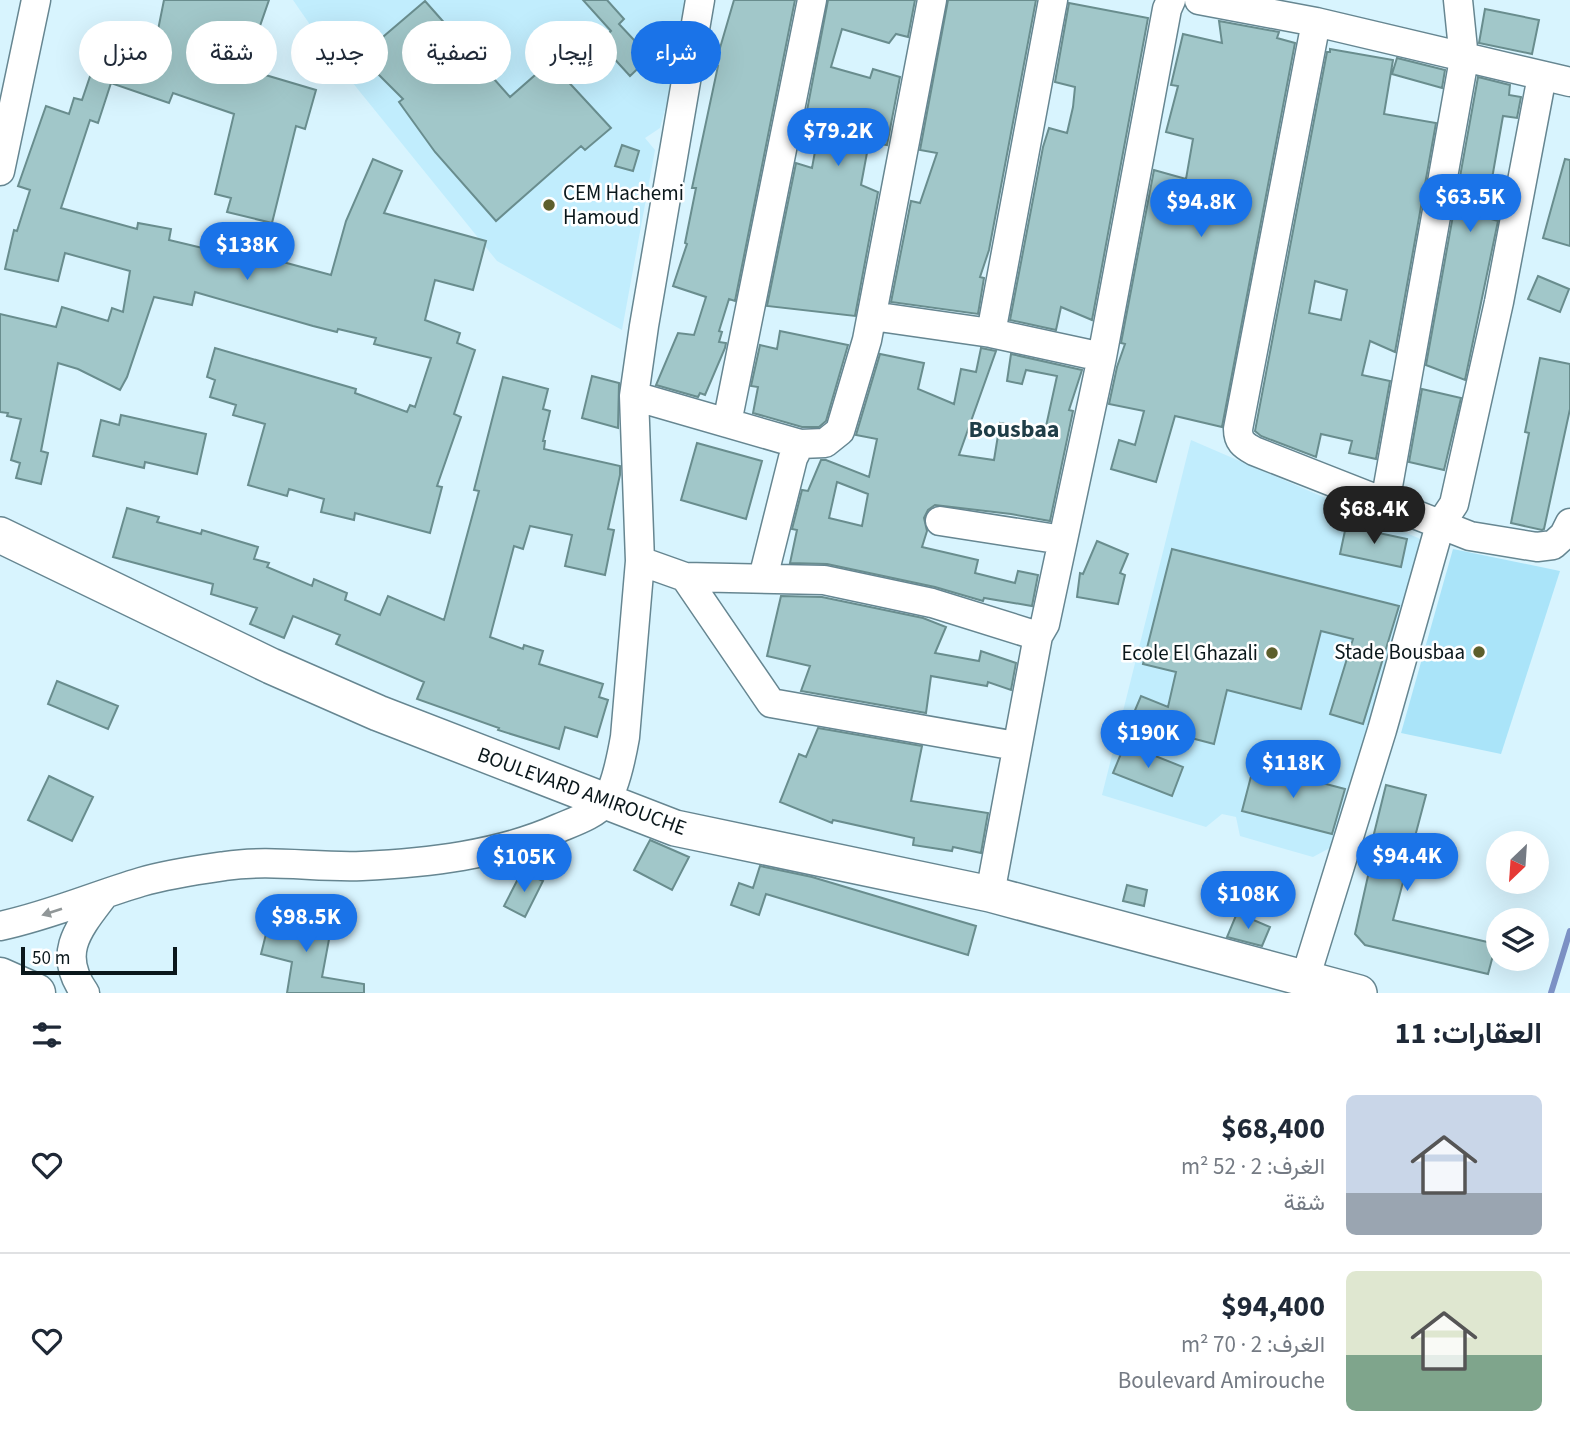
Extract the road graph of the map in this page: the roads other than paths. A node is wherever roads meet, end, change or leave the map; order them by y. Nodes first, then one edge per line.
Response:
1 (36, 0) edge
2 (700, 0) edge
3 (812, 0) edge
4 (932, 0) edge
5 (1053, 0) edge
6 (1171, 0) edge
7 (1199, 0) edge
8 (1458, 0) edge
9 (1316, 22) junction
10 (1464, 59) junction
11 (1542, 76) junction
12 (1570, 82) edge
13 (0, 171) edge
14 (872, 316) junction
15 (991, 333) junction
16 (1101, 357) junction
17 (634, 396) junction
18 (727, 424) junction
19 (800, 444) junction
20 (1385, 503) junction
21 (940, 521) dead end
22 (1570, 523) edge
23 (1440, 525) junction
24 (0, 535) edge
25 (1063, 540) junction
26 (640, 561) junction
27 (685, 577) junction
28 (763, 578) junction
29 (1038, 636) junction
30 (1016, 746) junction
31 (605, 803) junction
32 (990, 894) junction
33 (104, 895) junction
34 (0, 926) edge
35 (0, 977) edge
36 (1304, 979) junction
37 (36, 993) edge
38 (85, 993) edge
39 (1359, 993) edge

1 - 13 street
2 - 17 street
3 - 18 street
4 - 14 street
5 - 15 street
6 - 16 street
7 - 9 street
8 - 10 street
9 - 10 street
9 - 20 street
10 - 11 street
10 - 20 street
11 - 12 street
11 - 23 street
14 - 15 street
14 - 19 street
15 - 16 street
16 - 25 street
17 - 18 street
17 - 26 street
18 - 19 street
19 - 28 street
20 - 23 street
21 - 25 street
22 - 23 street
23 - 36 street
24 - 31 main road, BOULEVARD AMIROUCHE
25 - 29 street
26 - 27 street
26 - 31 street
27 - 28 street
27 - 30 street
28 - 29 street
29 - 30 street
30 - 32 street
31 - 32 main road, BOULEVARD AMIROUCHE
31 - 33 street
32 - 36 main road, BOULEVARD AMIROUCHE
33 -> 34 street
33 - 38 street
35 - 37 highway
36 - 39 main road, BOULEVARD AMIROUCHE

